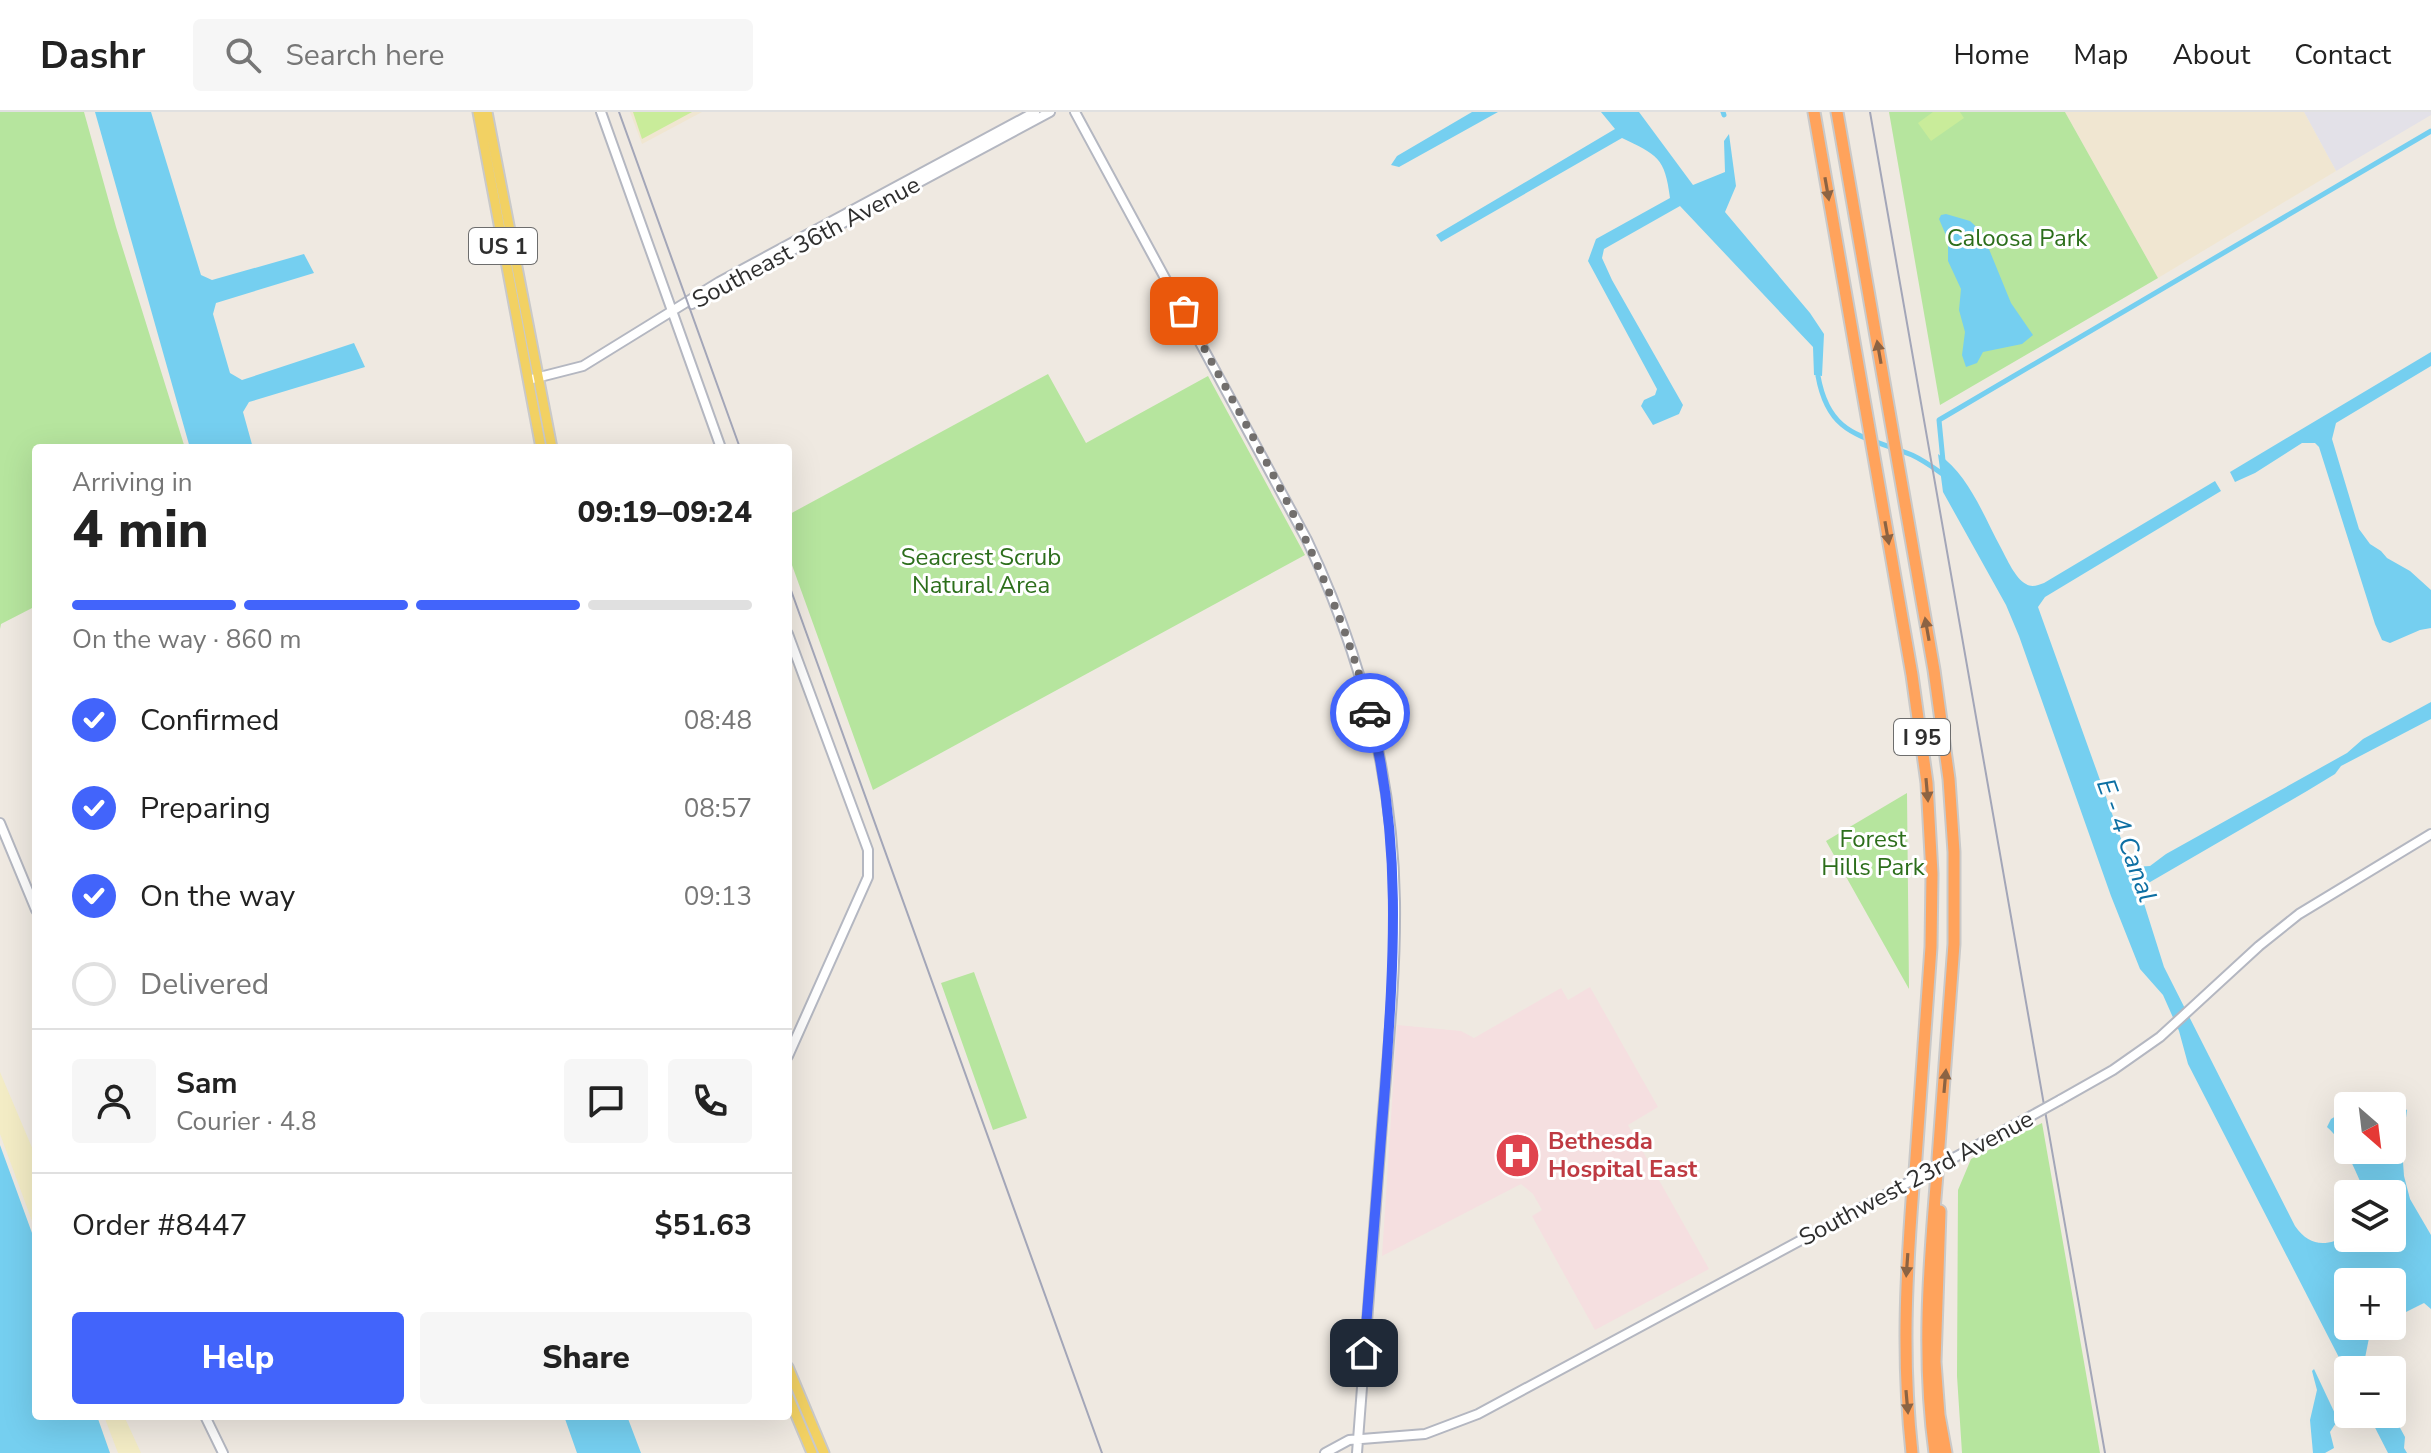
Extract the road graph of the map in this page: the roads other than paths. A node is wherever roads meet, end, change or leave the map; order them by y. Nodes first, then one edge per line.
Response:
1 (478, 112) edge
2 (487, 112) edge
3 (601, 112) edge
4 (1035, 112) edge
5 (1050, 112) edge
6 (1075, 112) edge
7 (1814, 112) edge
8 (1837, 112) edge
9 (501, 208) junction
10 (672, 310) junction
11 (533, 379) junction
12 (541, 444) edge
13 (551, 444) edge
14 (720, 444) edge
15 (792, 645) edge
16 (0, 823) edge
17 (2431, 834) edge
18 (32, 900) edge
19 (792, 1047) edge
20 (1938, 1159) dead end
21 (1915, 1172) dead end
22 (1913, 1187) dead end
23 (792, 1377) edge
24 (792, 1405) edge
25 (207, 1420) edge
26 (1357, 1439) junction
27 (812, 1450) edge
28 (223, 1453) edge
29 (824, 1453) edge
30 (1325, 1453) edge
31 (1357, 1453) edge
32 (1912, 1453) edge
33 (1935, 1453) edge
34 (1946, 1453) edge

1 - 9 main road, US 1
2 - 9 main road, US 1
3 - 10 street
4 - 10 street, Southeast 36th Avenue
5 - 10 street, Southeast 36th Avenue
6 - 26 street
7 -> 21 highway, I 95
20 -> 8 highway, I 95
9 - 11 main road, US 1
9 - 11 main road, US 1
10 - 11 street
10 - 14 street
11 - 12 main road, US 1
11 - 13 main road, US 1
15 - 19 street
16 - 18 street
17 - 26 street, Southwest 23rd Avenue, bridge
22 -> 32 highway
23 - 29 main road
24 - 27 main road
25 - 28 street
26 - 30 street, Southwest 23rd Avenue
26 - 31 street
33 - 34 highway

